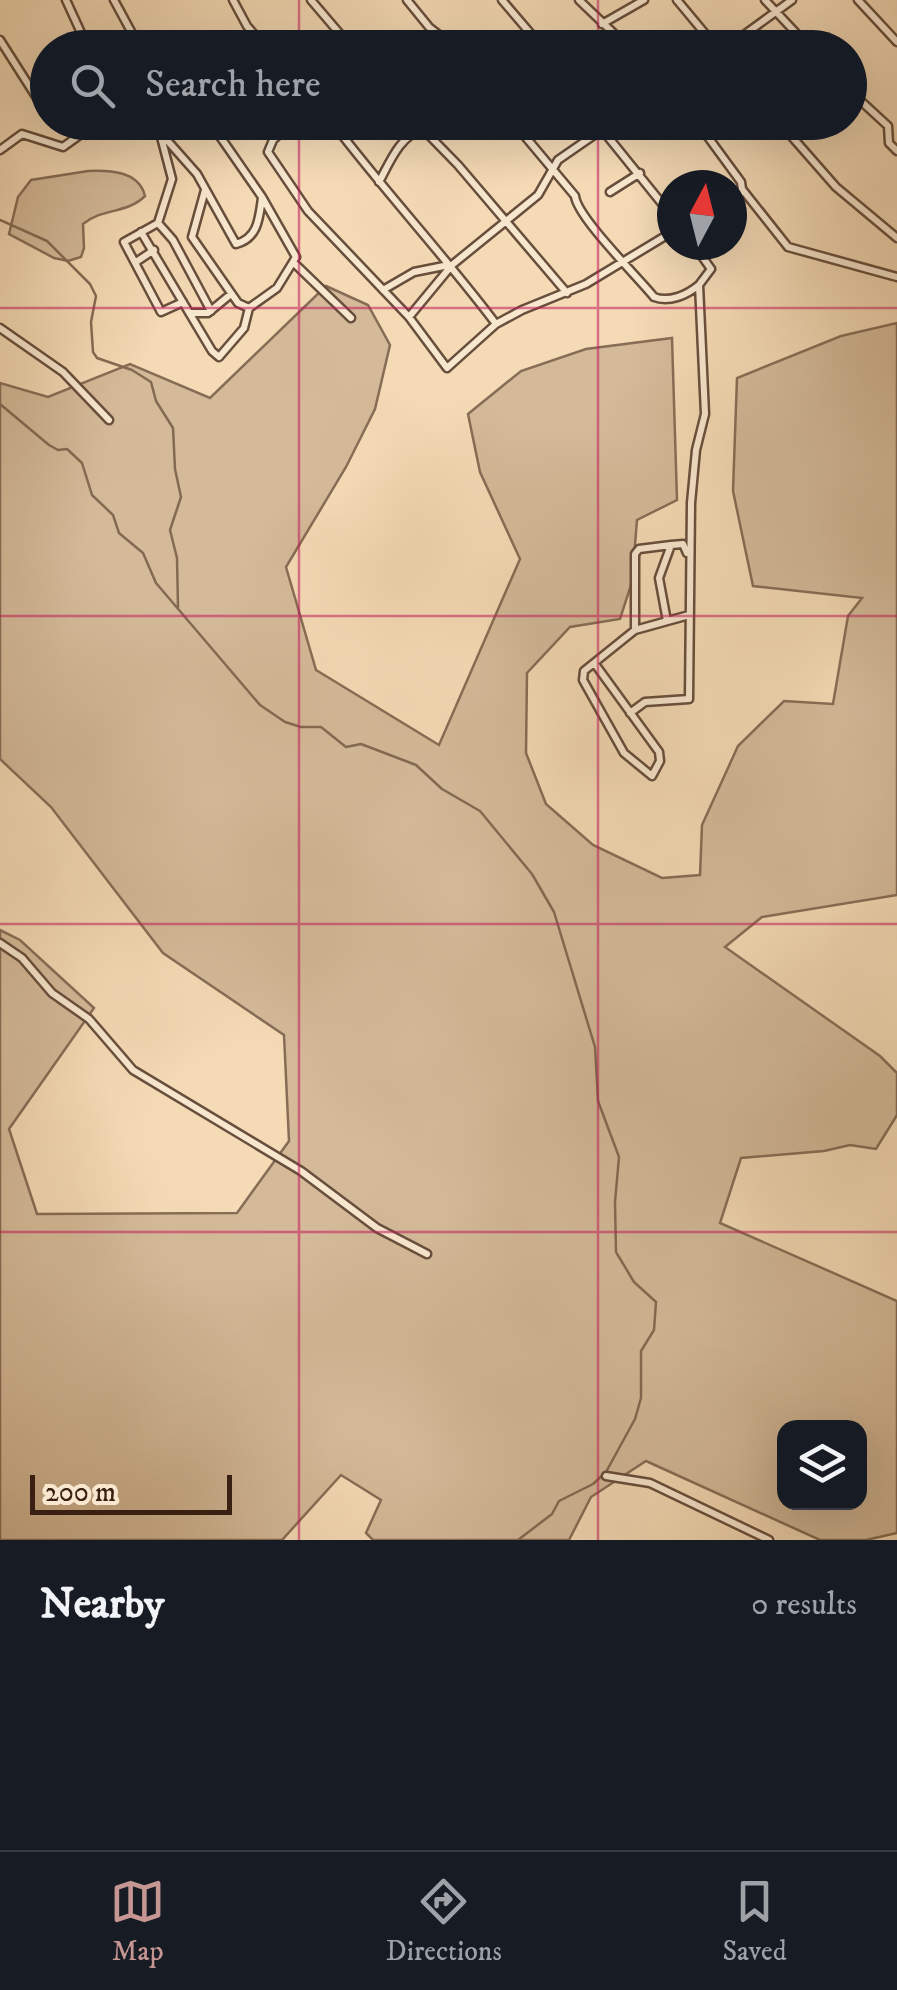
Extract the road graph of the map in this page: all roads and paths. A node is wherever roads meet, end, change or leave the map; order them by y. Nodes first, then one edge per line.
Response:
1 (66, 0) edge
2 (114, 0) edge
3 (233, 0) edge
4 (407, 0) edge
5 (502, 0) edge
6 (579, 0) edge
7 (644, 0) edge
8 (678, 0) edge
9 (765, 0) edge
10 (792, 0) edge
11 (858, 0) edge
12 (313, 1) edge
13 (776, 13) junction
14 (602, 24) junction
15 (80, 30) edge
16 (130, 30) edge
17 (250, 30) edge
18 (337, 30) edge
19 (433, 30) edge
20 (528, 30) edge
21 (608, 30) edge
22 (702, 30) edge
23 (752, 30) edge
24 (793, 30) edge
25 (0, 40) edge
26 (897, 42) edge
27 (30, 89) edge
28 (867, 107) edge
29 (30, 136) edge
30 (41, 140) edge
31 (74, 140) edge
32 (162, 140) edge
33 (166, 140) edge
34 (222, 140) edge
35 (273, 140) edge
36 (346, 140) edge
37 (405, 140) edge
38 (432, 140) edge
39 (529, 140) edge
40 (582, 140) edge
41 (611, 140) edge
42 (710, 140) edge
43 (795, 140) edge
44 (0, 150) edge
45 (897, 151) edge
46 (552, 169) junction
47 (732, 170) edge
48 (640, 172) junction
49 (379, 182) junction
50 (204, 190) junction
51 (610, 192) dead end
52 (657, 195) edge
53 (747, 196) edge
54 (262, 197) junction
55 (506, 222) junction
56 (158, 223) junction
57 (141, 232) junction
58 (192, 237) junction
59 (897, 238) edge
60 (173, 240) junction
61 (657, 241) edge
62 (154, 250) junction
63 (705, 260) edge
64 (625, 261) junction
65 (136, 262) junction
66 (294, 263) junction
67 (451, 265) junction
68 (897, 277) edge
69 (699, 286) junction
70 (383, 290) junction
71 (568, 293) junction
72 (231, 294) junction
73 (183, 302) junction
74 (249, 308) junction
75 (211, 311) junction
76 (191, 314) junction
77 (409, 317) junction
78 (350, 318) dead end
79 (496, 324) junction
80 (0, 328) edge
81 (110, 420) dead end
82 (671, 545) junction
83 (689, 559) junction
84 (689, 615) junction
85 (667, 621) junction
86 (635, 630) junction
87 (595, 664) junction
88 (630, 713) junction
89 (0, 944) edge
90 (427, 1254) dead end
91 (606, 1476) dead end
92 (769, 1540) edge

1 - 15 street
2 - 16 street
3 - 17 street
4 - 19 street
5 - 20 street
6 - 14 street
7 - 14 street
8 - 22 street
9 - 13 street
10 - 13 street
11 - 26 street
12 - 18 street
13 - 23 street
13 - 24 street
14 - 21 street
25 - 27 street
28 - 45 street
29 - 44 street
30 - 31 street
32 - 56 street
33 - 50 street
34 - 54 street
35 - 70 street
36 - 49 street
37 - 49 street
38 - 55 street
39 - 46 street
40 - 46 street
41 - 48 street
42 - 47 street
43 - 59 street
46 - 55 street
46 - 64 street
48 - 51 street
48 - 52 street
49 - 67 street
50 - 54 street
50 - 58 street
53 - 68 street
54 - 66 street
55 - 67 street
55 - 71 street
56 - 57 street
56 - 60 street
57 - 62 street
57 - 65 street
58 - 60 street
58 - 72 street
60 - 75 street
61 - 64 street
62 - 65 street
62 - 73 street
63 - 69 street
64 - 69 street
64 - 71 street
65 - 73 street
66 - 74 street
66 - 78 street
67 - 70 street
67 - 77 street
67 - 79 street
69 - 83 street
70 - 77 street
71 - 79 street
72 - 74 street
72 - 75 street
73 - 76 street
74 - 76 street
75 - 76 street
77 - 79 street
80 - 81 street
82 - 83 street
82 - 85 street
82 - 86 street
83 - 84 street
84 - 85 street
84 - 88 street
85 - 86 street
86 - 87 street
87 - 88 street
87 - 88 street
89 - 90 street
91 - 92 street

